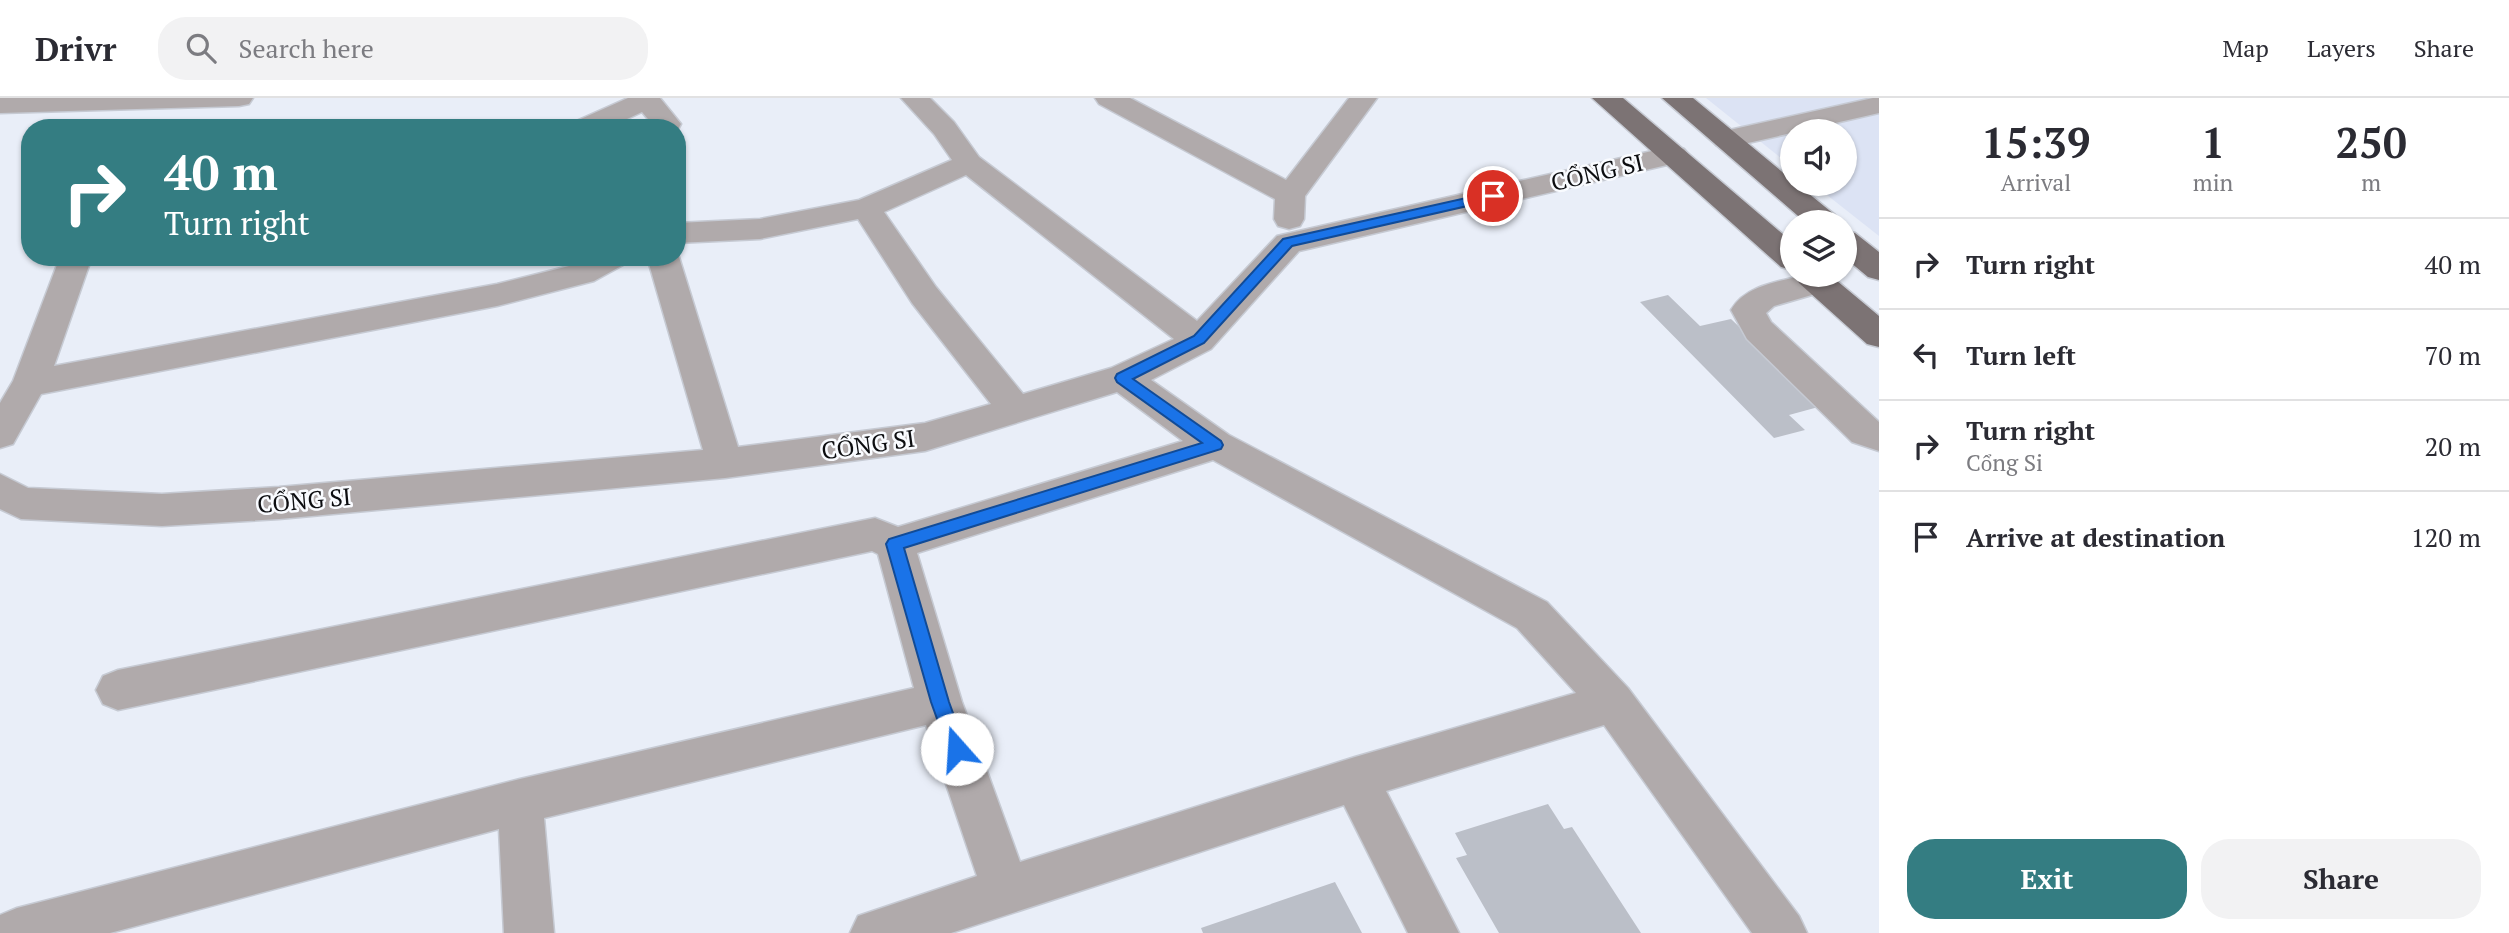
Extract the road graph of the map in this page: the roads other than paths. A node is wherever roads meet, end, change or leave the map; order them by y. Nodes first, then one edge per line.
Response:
1 (239, 98) edge
2 (915, 98) edge
3 (1108, 98) edge
4 (1363, 98) edge
5 (1606, 98) edge
6 (1676, 98) edge
7 (646, 99) edge
8 (134, 100) edge
9 (0, 105) edge
10 (1879, 105) edge
11 (127, 119) edge
12 (603, 119) edge
13 (663, 119) edge
14 (1726, 139) junction
15 (1674, 155) junction
16 (969, 163) junction
17 (1290, 195) junction
18 (866, 208) junction
19 (1810, 210) edge
20 (686, 233) edge
21 (1288, 243) junction
22 (1780, 248) edge
23 (1857, 251) edge
24 (73, 266) edge
25 (596, 266) edge
26 (666, 266) edge
27 (1879, 269) edge
28 (1791, 287) edge
29 (1824, 287) edge
30 (1879, 335) edge
31 (1199, 340) junction
32 (1122, 378) junction
33 (30, 383) junction
34 (1016, 411) junction
35 (0, 434) edge
36 (1879, 437) edge
37 (1216, 445) junction
38 (725, 463) junction
39 (0, 489) edge
40 (895, 544) junction
41 (118, 690) dead end
42 (940, 702) junction
43 (1613, 702) junction
44 (1355, 779) junction
45 (520, 801) junction
46 (1006, 889) junction
47 (18, 933) edge
48 (529, 933) edge
49 (874, 933) edge
50 (1434, 933) edge
51 (1782, 933) edge

1 - 8 street
2 - 16 street
3 - 17 street
4 - 17 street
5 - 15 main road
6 - 14 main road
7 - 12 street
7 - 13 street
8 - 9 street
8 - 11 street
10 - 14 street
14 - 19 main road
15 - 21 street, CỔNG SI
15 - 22 main road
16 - 18 street
16 - 31 street
17 - 21 street
18 - 20 street
18 - 34 street
21 - 31 street, CỔNG SI
23 - 27 main road
24 - 33 street
25 - 33 street
26 - 38 street
28 - 36 street
29 - 30 main road
31 - 32 street, CỔNG SI
32 - 34 street, CỔNG SI
32 - 37 street
33 - 35 street
34 - 38 street, CỔNG SI
37 - 40 street
37 - 43 street
38 - 39 street, CỔNG SI
40 - 41 street
40 - 42 street
42 - 45 street
42 - 46 street
43 - 44 street
43 - 51 street
44 - 46 street
44 - 50 street
45 - 47 street
45 - 48 street
46 - 49 street

